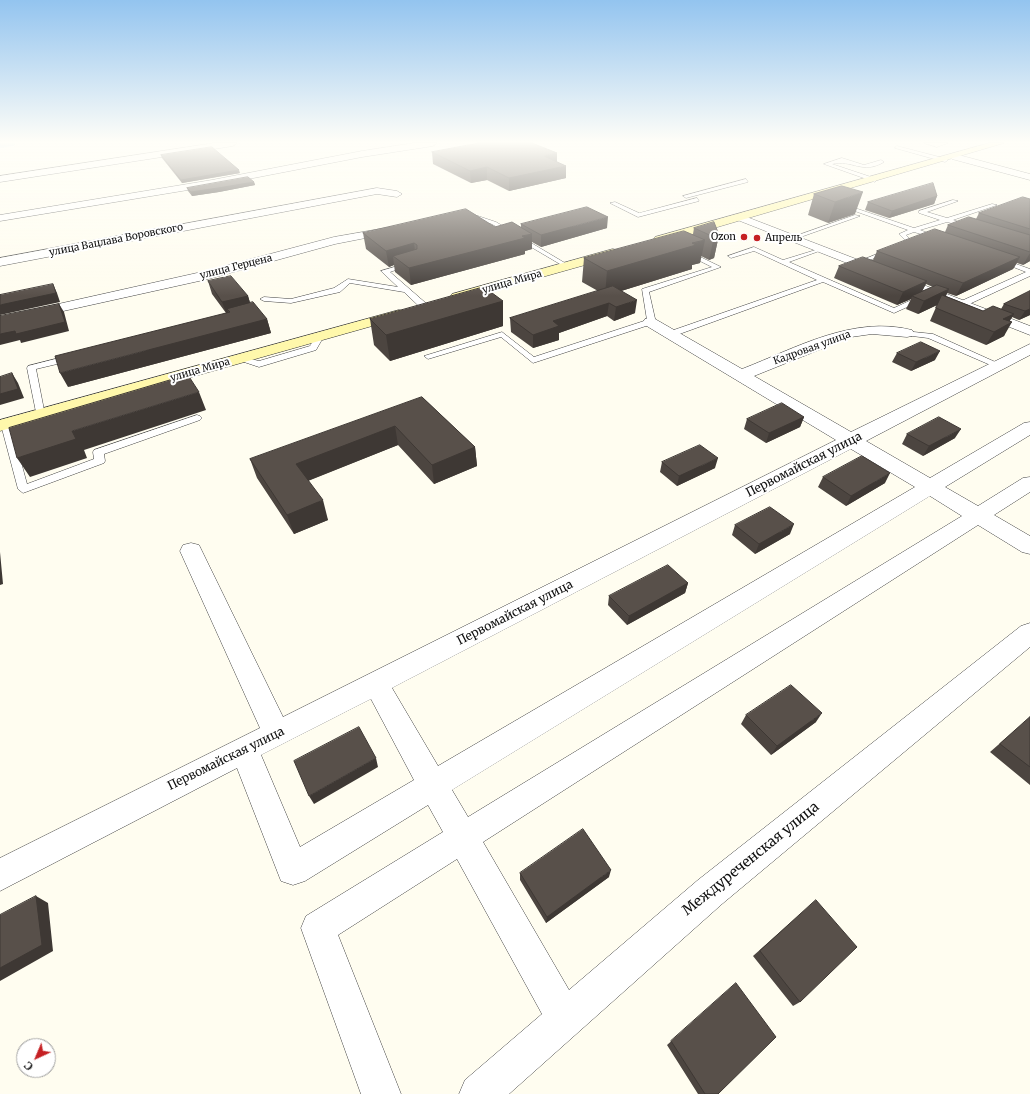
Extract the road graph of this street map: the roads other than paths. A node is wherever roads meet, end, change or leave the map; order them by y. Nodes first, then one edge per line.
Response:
1 (145, 194) edge
2 (361, 194) edge
3 (694, 194) edge
4 (833, 194) edge
5 (686, 196) dead end
6 (697, 200) dead end
7 (955, 201) dead end
8 (832, 202) edge
9 (613, 203) dead end
10 (994, 205) dead end
11 (472, 216) joint
12 (857, 216) edge
13 (739, 217) junction
14 (0, 218) edge
15 (458, 218) edge
16 (948, 220) junction
17 (408, 227) edge
18 (915, 230) junction
19 (978, 230) edge
20 (793, 238) junction
21 (920, 239) edge
22 (944, 240) edge
23 (653, 242) joint
24 (904, 245) junction
25 (820, 249) junction
26 (625, 250) edge
27 (731, 256) dead end
28 (994, 258) edge
29 (0, 262) edge
30 (783, 262) junction
31 (416, 263) edge
32 (858, 263) junction
33 (567, 266) junction
34 (1030, 272) edge
35 (823, 280) junction
36 (406, 290) junction
37 (934, 293) junction
38 (264, 299) dead end
39 (962, 304) junction
40 (425, 307) junction
41 (0, 321) edge
42 (651, 322) junction
43 (1030, 331) edge
44 (907, 333) joint
45 (671, 334) junction
46 (1030, 349) edge
47 (77, 356) edge
48 (428, 356) dead end
49 (998, 365) junction
50 (742, 375) junction
51 (40, 415) junction
52 (197, 418) dead end
53 (3, 425) edge
54 (1030, 427) edge
55 (852, 441) junction
56 (1030, 483) edge
57 (930, 487) junction
58 (978, 516) junction
59 (1030, 546) edge
60 (191, 550) dead end
61 (1030, 633) edge
62 (376, 684) junction
63 (277, 734) junction
64 (244, 749) junction
65 (433, 785) junction
66 (463, 838) junction
67 (0, 875) edge
68 (565, 1019) junction
69 (381, 1094) edge
70 (479, 1094) edge

1 - 14 street
2 - 29 street, улица Вацлава Воровского
3 - 5 lane
4 - 13 main road
6 - 9 lane
7 - 16 lane
8 - 18 lane
10 - 16 lane
11 - 15 street
11 - 33 lane
12 - 20 lane
13 - 20 street
13 - 23 main road
16 - 18 lane
16 - 19 lane
17 - 41 street, улица Герцена
18 - 22 lane
18 - 24 lane
20 - 25 street
21 - 24 lane
23 - 42 lane
24 - 32 lane
25 - 30 lane
25 - 32 street
26 - 33 main road, улица Мира
27 - 30 lane
28 - 34 lane
30 - 35 lane
31 - 36 lane
32 - 37 street
33 - 40 main road, улица Мира
34 - 39 lane
35 - 37 lane
35 - 45 lane
36 - 38 lane
36 - 40 lane
37 - 39 street
39 - 43 street
40 - 51 main road, улица Мира
42 - 45 street
42 - 48 lane
44 - 49 lane
44 - 50 street, Кадровая улица
45 - 50 street
46 - 49 street, Первомайская улица
47 - 51 lane
49 - 55 street, Первомайская улица
50 - 55 street
51 - 53 main road, улица Мира
52 - 53 lane
54 - 57 street
55 - 57 street
55 - 62 street, Первомайская улица
56 - 58 street
57 - 58 street
57 - 65 street
58 - 59 street
58 - 66 street
60 - 63 street
61 - 68 street, Междуреченская улица
62 - 63 street, Первомайская улица
62 - 65 street
63 - 64 street, Первомайская улица
64 - 65 street
64 - 67 street, Первомайская улица
65 - 66 street
66 - 68 street
66 - 69 street
68 - 70 street, Междуреченская улица

